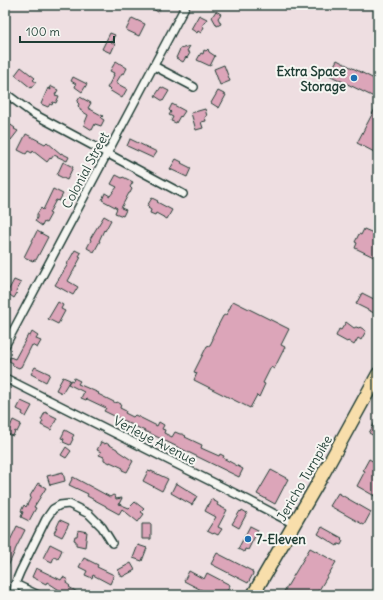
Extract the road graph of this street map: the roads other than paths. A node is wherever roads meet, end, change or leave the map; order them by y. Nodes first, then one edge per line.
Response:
1 (186, 5) edge
2 (154, 66) junction
3 (194, 87) dead end
4 (5, 93) edge
5 (107, 154) junction
6 (184, 194) dead end
7 (5, 346) edge
8 (378, 374) edge
9 (5, 378) edge
10 (294, 524) junction
11 (112, 543) dead end
12 (15, 584) junction
13 (14, 595) edge
14 (38, 595) edge
15 (253, 595) edge

1 - 2 street, Colonial Street
2 - 3 street
2 - 5 street, Colonial Street
4 - 5 street
5 - 6 street
5 - 7 street, Colonial Street
8 - 10 main road, Jericho Turnpike
9 - 10 street, Verleye Avenue
10 - 15 main road, Jericho Turnpike
11 - 12 street
12 - 13 street
12 - 14 street

